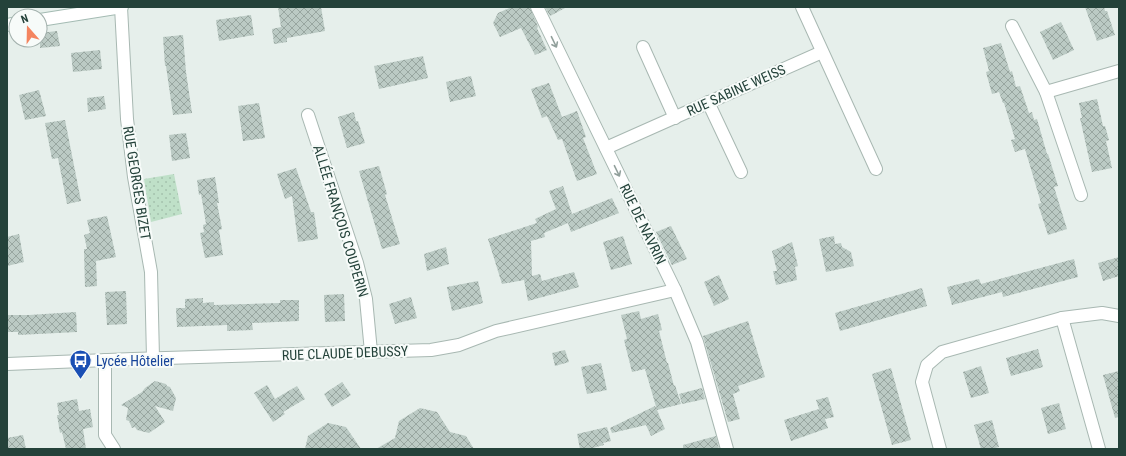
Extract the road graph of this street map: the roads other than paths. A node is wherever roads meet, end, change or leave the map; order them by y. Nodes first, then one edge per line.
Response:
1 (122, 7) edge
2 (537, 7) edge
3 (802, 7) edge
4 (48, 19) edge
5 (1012, 26) dead end
6 (643, 47) dead end
7 (822, 52) junction
8 (1119, 71) edge
9 (1046, 92) junction
10 (708, 102) junction
11 (308, 115) dead end
12 (676, 118) junction
13 (606, 148) junction
14 (876, 169) dead end
15 (741, 172) dead end
16 (1081, 195) dead end
17 (675, 290) junction
18 (1119, 316) edge
19 (1062, 318) junction
20 (371, 352) junction
21 (153, 358) junction
22 (105, 360) junction
23 (7, 364) edge
24 (114, 449) edge
25 (727, 449) edge
26 (940, 449) edge
27 (1099, 449) edge

1 - 4 street
1 - 21 street, RUE GEORGES BIZET
2 -> 13 street, RUE DE NAVRIN
3 - 7 street
5 - 9 street
6 - 12 street
7 - 10 street, RUE SABINE WEISS
7 - 14 street
8 - 9 street
9 - 16 street
10 - 12 street, RUE SABINE WEISS
10 - 15 street
11 - 20 street, ALLÉE FRANÇOIS COUPERIN
12 - 13 street, RUE SABINE WEISS
13 -> 17 street, RUE DE NAVRIN
17 - 20 street, RUE CLAUDE DEBUSSY
17 - 25 street, RUE DE NAVRIN
18 - 19 street
19 - 26 street
19 - 27 street
20 - 21 street, RUE CLAUDE DEBUSSY
21 - 22 street, RUE CLAUDE DEBUSSY
22 - 23 street, RUE CLAUDE DEBUSSY
22 - 24 street

